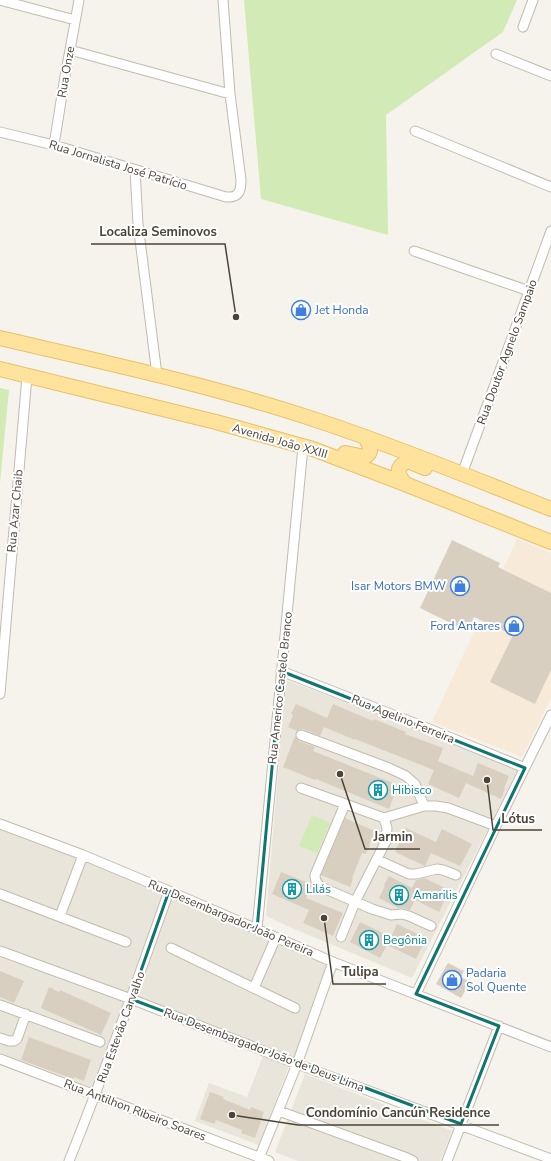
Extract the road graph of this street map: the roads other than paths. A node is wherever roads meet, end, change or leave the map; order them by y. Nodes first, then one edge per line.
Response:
1 (0, 0) edge
2 (79, 0) edge
3 (223, 0) edge
4 (533, 0) edge
5 (75, 20) junction
6 (523, 27) dead end
7 (70, 50) junction
8 (496, 54) dead end
9 (551, 76) edge
10 (230, 94) junction
11 (415, 131) dead end
12 (0, 132) edge
13 (54, 145) junction
14 (135, 170) junction
15 (551, 187) edge
16 (551, 231) edge
17 (414, 251) dead end
18 (529, 291) junction
19 (0, 338) edge
20 (0, 369) edge
21 (156, 375) junction
22 (27, 376) junction
23 (365, 437) junction
24 (308, 448) junction
25 (462, 474) junction
26 (405, 484) junction
27 (551, 509) edge
28 (551, 542) edge
29 (281, 671) junction
30 (0, 694) edge
31 (551, 715) edge
32 (301, 735) dead end
33 (525, 768) junction
34 (301, 788) dead end
35 (345, 804) junction
36 (424, 806) junction
37 (384, 818) junction
38 (0, 824) edge
39 (496, 826) junction
40 (83, 855) junction
41 (378, 860) junction
42 (456, 875) dead end
43 (169, 891) junction
44 (0, 894) edge
45 (355, 902) junction
46 (60, 916) junction
47 (431, 926) dead end
48 (257, 929) junction
49 (342, 936) dead end
50 (276, 937) junction
51 (126, 942) dead end
52 (171, 948) dead end
53 (0, 951) edge
54 (333, 962) junction
55 (254, 988) junction
56 (416, 994) junction
57 (131, 999) junction
58 (0, 1004) edge
59 (296, 1008) dead end
60 (26, 1014) junction
61 (499, 1026) junction
62 (0, 1038) edge
63 (100, 1042) dead end
64 (550, 1043) edge
65 (0, 1059) edge
66 (297, 1064) junction
67 (96, 1095) junction
68 (279, 1111) junction
69 (461, 1124) junction
70 (259, 1159) edge
71 (551, 1159) edge
72 (69, 1161) edge
73 (269, 1161) edge
74 (413, 1161) edge
75 (448, 1161) edge

1 - 5 street
2 - 5 street, Rua Onze
3 - 10 street
4 - 6 street
5 - 7 street, Rua Onze
7 - 10 street
7 - 13 street, Rua Onze
8 - 9 street
10 - 14 street, Rua Jornalista José Patrício
11 - 15 street
12 - 13 street, Rua Jornalista José Patrício
13 - 14 street, Rua Jornalista José Patrício
14 - 21 street
16 - 18 street, Rua Doutor Agnelo Sampaio
17 - 18 street
18 - 25 street, Rua Doutor Agnelo Sampaio
19 - 21 main road
20 - 22 main road, Avenida João XXIII
21 - 23 main road
22 - 24 main road, Avenida João XXIII
22 - 30 street, Rua Azar Chaib
23 - 24 main road
23 - 25 main road
24 - 26 main road, Avenida João XXIII
24 - 29 street, Rua Americo Castelo Branco
25 - 26 main road
25 - 27 main road
26 - 28 main road, Avenida João XXIII
29 - 33 street, Rua Agelino Ferreira
29 - 48 street, Rua Americo Castelo Branco
31 - 33 street
32 - 36 street
33 - 39 street
34 - 35 street
35 - 37 street
35 - 45 street
36 - 37 street
36 - 39 street
37 - 41 street
38 - 40 street, Rua Desembargador João Pereira
39 - 56 street
40 - 43 street, Rua Desembargador João Pereira
40 - 46 street
41 - 42 street
41 - 45 street
43 - 48 street, Rua Desembargador João Pereira
43 - 57 street, Rua Estevão Carvalho
44 - 46 street
45 - 47 street
45 - 49 street
46 - 51 street
48 - 50 street, Rua Desembargador João Pereira
50 - 54 street, Rua Desembargador João Pereira
50 - 55 street
52 - 55 street
53 - 57 street, Rua Desembargador João de Deus Lima
54 - 56 street, Rua Desembargador João Pereira
54 - 66 street
55 - 59 street
56 - 61 street, Rua Desembargador João Pereira
57 - 66 street, Rua Desembargador João de Deus Lima
57 - 67 street, Rua Estevão Carvalho
58 - 60 street
60 - 62 street
60 - 63 street
61 - 64 street, Rua Desembargador João Pereira
61 - 69 street
65 - 67 street, Rua Antilhon Ribeiro Soares
66 - 68 street
66 - 69 street, Rua Desembargador João de Deus Lima
67 - 70 street, Rua Antilhon Ribeiro Soares
67 - 72 street, Rua Estevão Carvalho
68 - 70 street
68 - 74 street
69 - 71 street, Rua Desembargador João de Deus Lima
69 - 75 street
70 - 73 street, Rua Antilhon Ribeiro Soares

